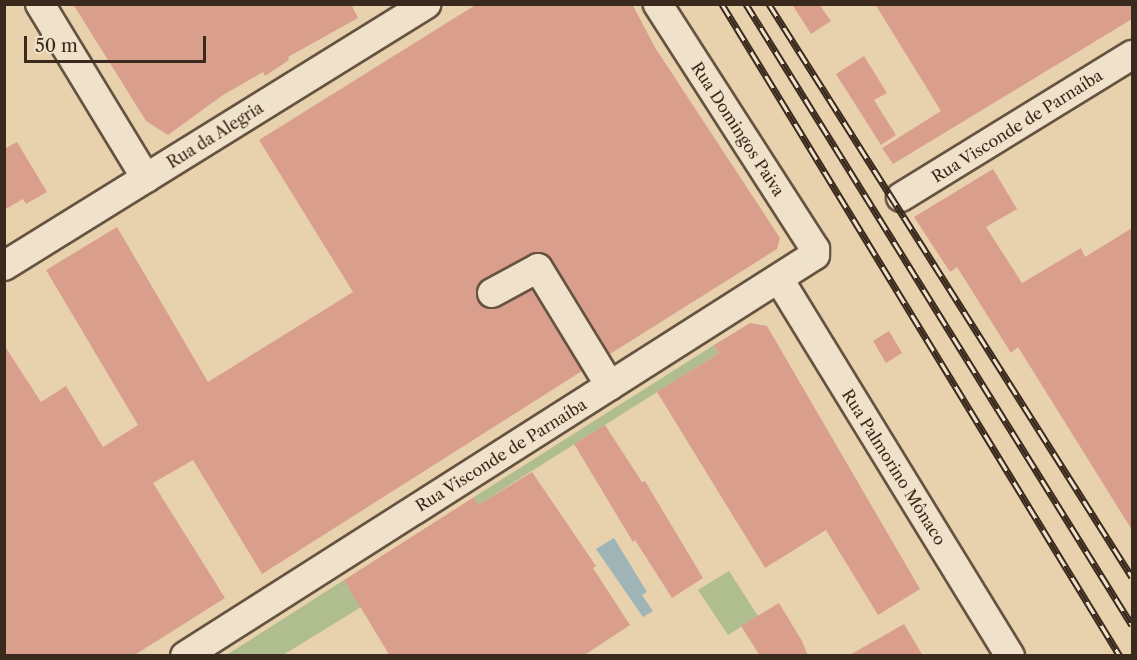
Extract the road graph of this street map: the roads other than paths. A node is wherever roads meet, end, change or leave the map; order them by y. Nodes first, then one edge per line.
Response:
1 (40, 4) edge
2 (426, 4) edge
3 (658, 4) edge
4 (1132, 55) edge
5 (146, 178) junction
6 (901, 197) dead end
7 (816, 253) joint
8 (4, 266) edge
9 (779, 279) junction
10 (492, 293) dead end
11 (610, 386) junction
12 (184, 656) edge
13 (1010, 656) edge

1 - 5 street
2 - 5 street, Rua da Alegria
3 - 7 street, Rua Domingos Paiva
4 - 6 street, Rua Visconde de Parnaíba
5 - 8 street, Rua da Alegria
7 - 9 street, Rua Visconde de Parnaíba
9 - 11 street, Rua Visconde de Parnaíba
9 - 13 street, Rua Palmorino Mônaco
10 - 11 street
11 - 12 street, Rua Visconde de Parnaíba

